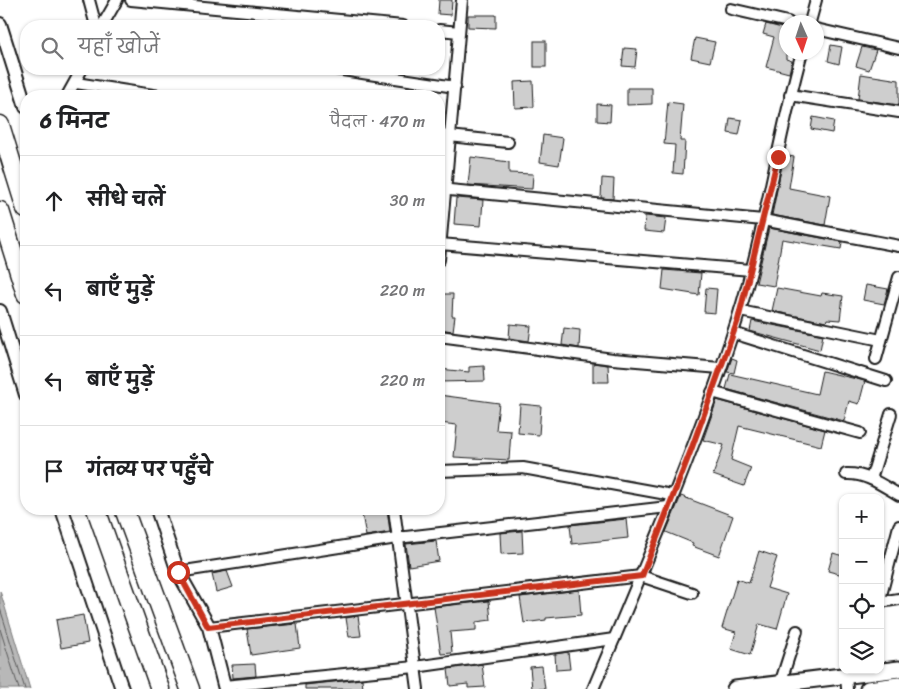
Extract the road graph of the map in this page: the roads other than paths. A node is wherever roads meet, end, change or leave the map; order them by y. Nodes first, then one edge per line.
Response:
1 (90, 0) edge
2 (116, 0) edge
3 (131, 0) edge
4 (462, 0) edge
5 (816, 0) edge
6 (731, 9) dead end
7 (812, 15) edge
8 (95, 20) edge
9 (105, 20) edge
10 (340, 20) edge
11 (779, 20) edge
12 (0, 24) edge
13 (445, 31) edge
14 (824, 31) edge
15 (459, 32) junction
16 (899, 48) edge
17 (800, 60) edge
18 (79, 75) edge
19 (376, 75) edge
20 (76, 83) junction
21 (455, 87) junction
22 (21, 90) edge
23 (71, 90) edge
24 (121, 90) edge
25 (790, 95) junction
26 (899, 112) edge
27 (0, 125) edge
28 (445, 135) edge
29 (451, 136) junction
30 (508, 142) dead end
31 (445, 172) edge
32 (20, 190) edge
33 (445, 190) edge
34 (0, 211) edge
35 (763, 220) junction
36 (445, 244) edge
37 (899, 246) edge
38 (751, 270) junction
39 (20, 275) edge
40 (899, 277) edge
41 (740, 310) junction
42 (0, 311) edge
43 (732, 333) junction
44 (445, 337) edge
45 (881, 340) junction
46 (876, 359) dead end
47 (720, 368) junction
48 (20, 376) edge
49 (886, 381) dead end
50 (712, 392) junction
51 (891, 414) dead end
52 (860, 433) dead end
53 (445, 471) edge
54 (846, 474) dead end
55 (872, 479) junction
56 (672, 495) junction
57 (899, 495) edge
58 (668, 506) junction
59 (64, 515) edge
60 (98, 515) edge
61 (126, 515) edge
62 (161, 515) edge
63 (395, 515) edge
64 (899, 526) edge
65 (397, 538) junction
66 (178, 572) junction
67 (642, 576) junction
68 (884, 584) edge
69 (692, 593) dead end
70 (884, 600) edge
71 (899, 600) edge
72 (408, 603) junction
73 (208, 627) junction
74 (797, 632) dead end
75 (614, 639) junction
76 (414, 667) junction
77 (899, 669) edge
78 (188, 682) edge
79 (847, 682) edge
80 (780, 684) junction
81 (158, 685) edge
82 (899, 685) edge
83 (225, 687) edge
84 (122, 689) edge
85 (418, 689) edge
86 (592, 689) edge
87 (735, 689) edge
88 (868, 689) edge

1 - 8 street
2 - 9 street
3 - 10 street
4 - 15 street
5 - 7 street
6 - 11 street
12 - 22 street
13 - 15 street
14 - 16 street
15 - 21 street
17 - 25 street
18 - 20 street
19 - 21 street
20 - 23 street
20 - 24 street
21 - 29 street
25 - 26 street
25 - 35 street
27 - 32 highway
28 - 29 street
29 - 30 street
29 - 31 street
33 - 35 street
34 - 39 highway
35 - 37 street
35 - 38 street
36 - 38 street
38 - 41 street
40 - 45 street
41 - 43 street
41 - 45 street
42 - 48 street
43 - 47 street
43 - 49 street
44 - 47 street
45 - 46 street
47 - 50 street
50 - 52 street
50 - 56 street
51 - 55 street
53 - 56 street
54 - 55 street
55 - 57 street
56 - 58 street
58 - 65 street
58 - 67 street
59 - 84 street
60 - 81 highway
61 - 78 highway
62 - 66 street
63 - 65 street
64 - 68 street
65 - 66 street
65 - 72 street
66 - 73 street
67 - 69 street
67 - 72 street
67 - 75 street
70 - 71 street
72 - 73 street
72 - 76 street
73 - 83 street
74 - 80 street
75 - 76 street
75 - 86 street
76 - 83 street
76 - 85 street
77 - 79 main road
79 - 80 main road
80 - 87 main road
82 - 88 main road

